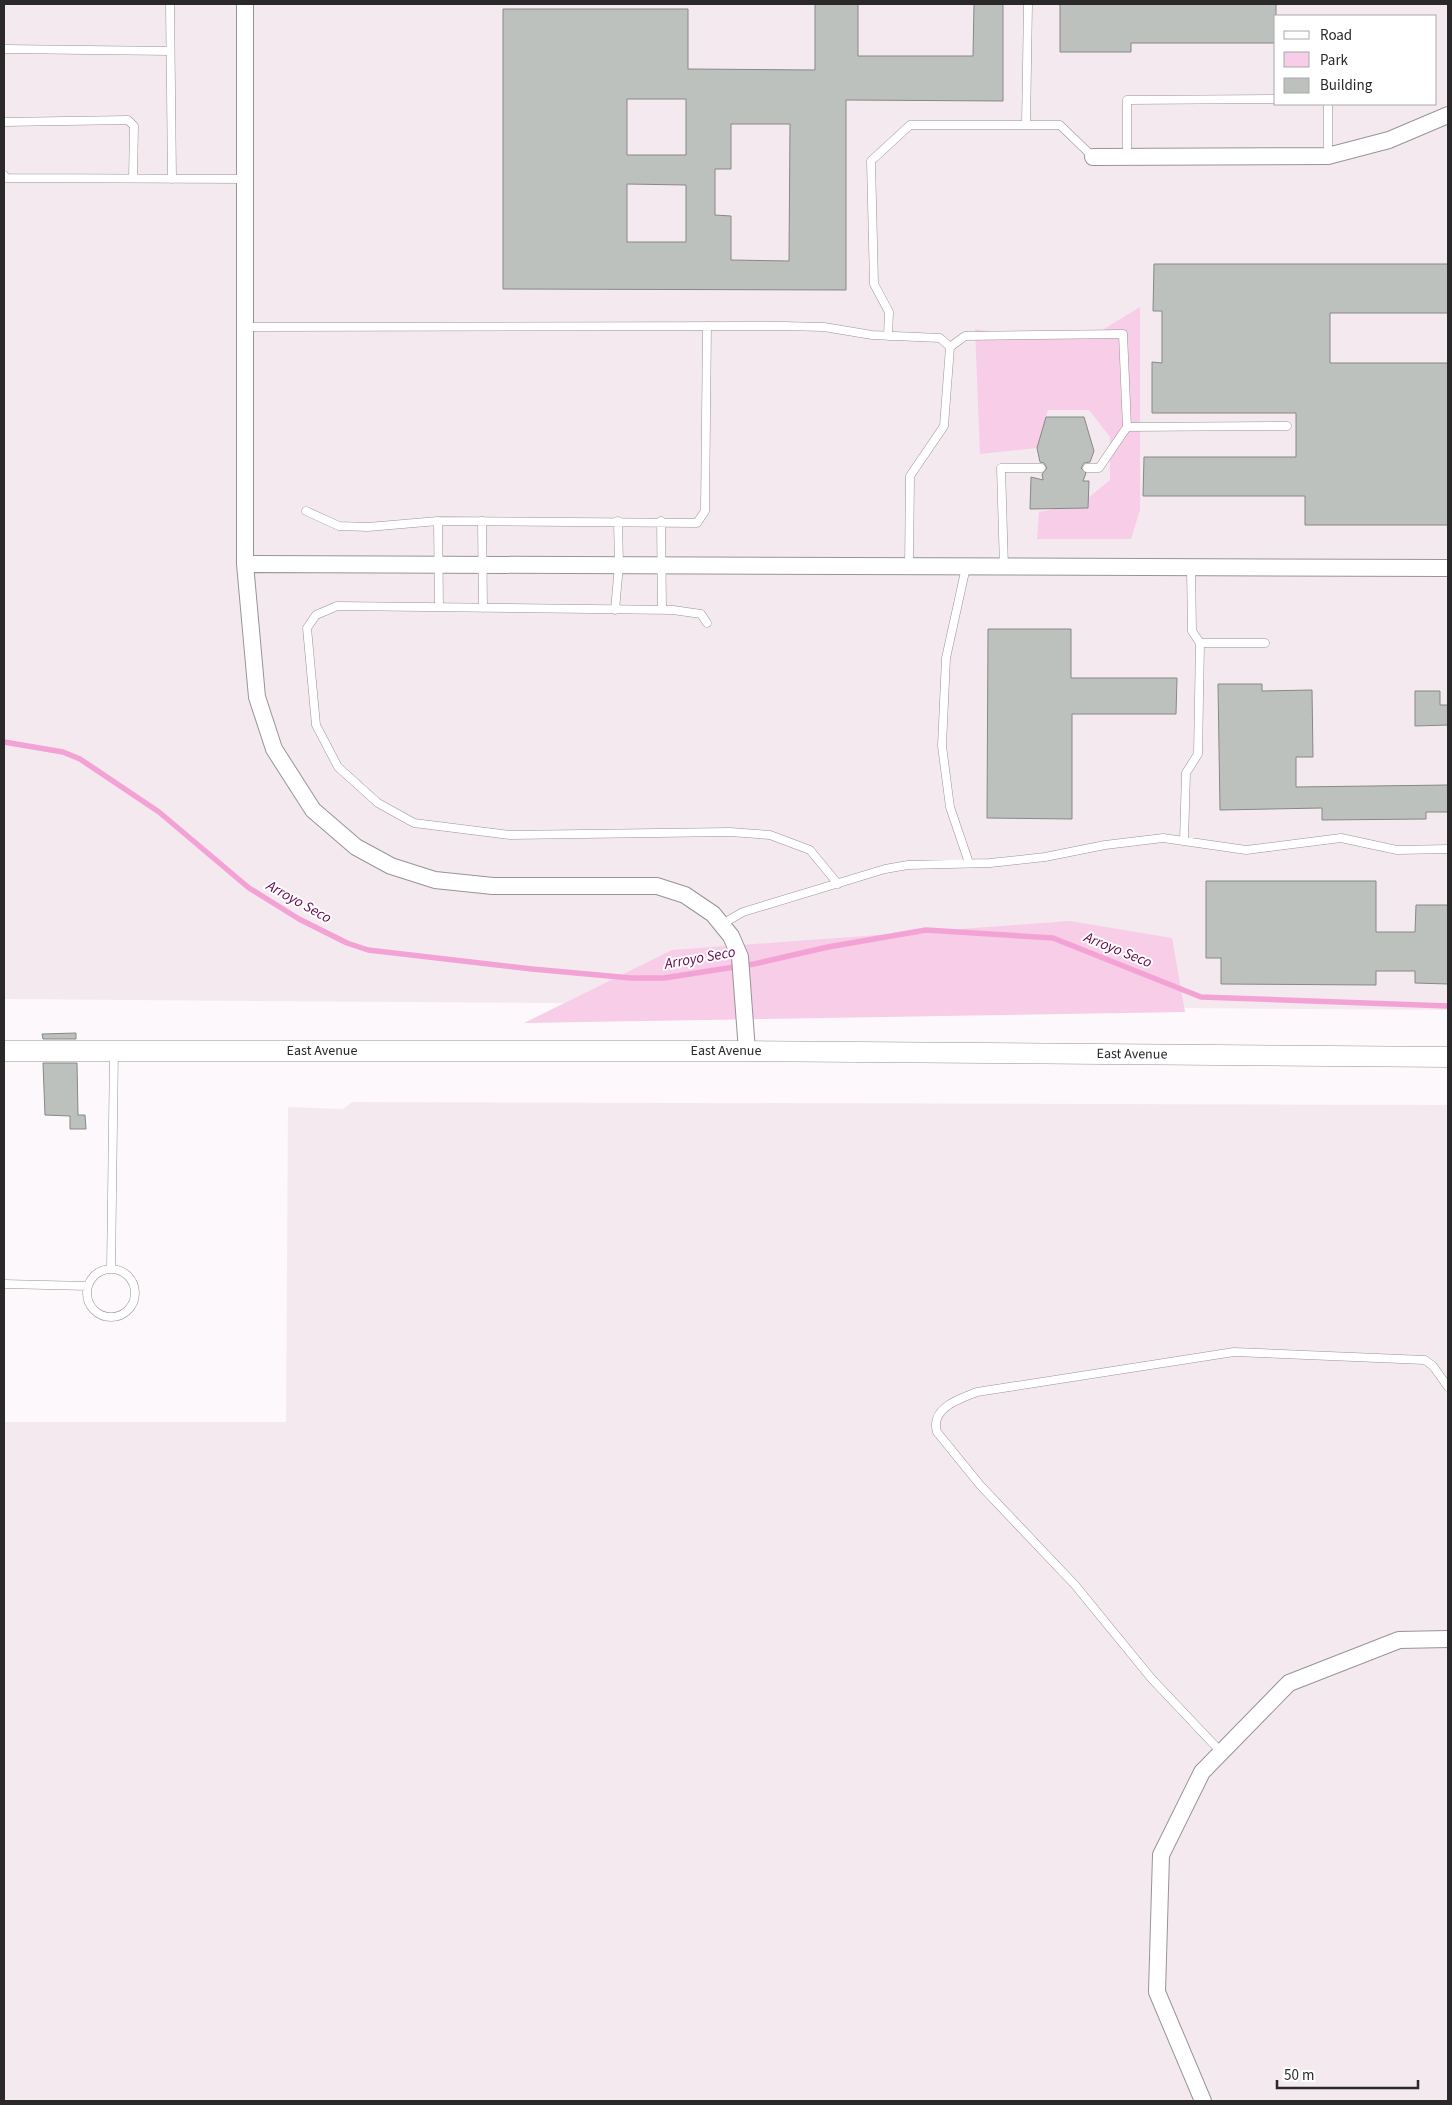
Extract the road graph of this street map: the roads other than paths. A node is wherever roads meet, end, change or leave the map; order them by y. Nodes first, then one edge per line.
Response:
1 (170, 4) edge
2 (245, 4) edge
3 (1028, 4) edge
4 (4, 49) edge
5 (170, 50) junction
6 (1274, 100) edge
7 (1328, 105) edge
8 (1448, 115) edge
9 (4, 122) edge
10 (1026, 125) junction
11 (1328, 156) junction
12 (1093, 157) joint
13 (1127, 157) junction
14 (4, 175) edge
15 (133, 178) junction
16 (172, 179) junction
17 (245, 179) junction
18 (707, 326) junction
19 (245, 327) junction
20 (888, 336) junction
21 (950, 346) junction
22 (1287, 426) dead end
23 (1127, 427) junction
24 (1041, 468) dead end
25 (1088, 468) dead end
26 (306, 511) dead end
27 (438, 521) junction
28 (482, 521) junction
29 (618, 521) junction
30 (661, 522) junction
31 (246, 564) junction
32 (438, 565) junction
33 (482, 565) junction
34 (618, 565) junction
35 (662, 566) junction
36 (909, 567) junction
37 (966, 567) junction
38 (1004, 567) junction
39 (1191, 568) junction
40 (1448, 568) edge
41 (439, 607) junction
42 (483, 608) junction
43 (615, 610) junction
44 (662, 610) junction
45 (707, 623) dead end
46 (1200, 644) junction
47 (1265, 644) dead end
48 (1184, 841) junction
49 (1448, 849) edge
50 (969, 863) junction
51 (838, 884) junction
52 (722, 924) junction
53 (4, 1051) edge
54 (114, 1051) junction
55 (747, 1051) junction
56 (1448, 1057) edge
57 (111, 1269) junction
58 (4, 1284) edge
59 (88, 1286) junction
60 (1448, 1387) edge
61 (1448, 1639) edge
62 (1221, 1752) junction
63 (1203, 2101) edge

1 - 5 lane
2 - 17 street
3 - 10 lane
4 - 5 lane
5 - 16 lane
6 - 13 lane
7 - 11 lane
8 - 11 street
9 - 15 lane
10 - 12 lane
10 - 20 lane
11 - 13 street
12 - 13 street
14 - 15 lane
15 - 16 lane
16 - 17 lane
17 - 19 street
18 - 19 lane
18 - 20 lane
18 - 30 lane
19 - 31 street
20 - 21 lane
21 - 23 lane
21 - 36 lane
22 - 23 lane
23 - 25 lane
24 - 38 lane
26 - 27 lane
27 - 28 lane
27 - 32 lane
28 - 29 lane
28 - 33 lane
29 - 30 lane
29 - 34 lane
30 - 35 lane
31 - 32 street
31 - 52 street
32 - 33 street
32 - 41 lane
33 - 34 street
33 - 42 lane
34 - 35 street
34 - 43 lane
35 - 36 street
35 - 44 lane
36 - 37 street
37 - 38 street
37 - 50 lane
38 - 39 street
39 - 40 street
39 - 46 lane
41 - 42 lane
41 - 51 lane
42 - 43 lane
43 - 44 lane
44 - 45 lane
46 - 47 lane
46 - 48 lane
48 - 49 lane
48 - 50 lane
50 - 51 lane
51 - 52 lane
52 - 55 street
53 - 54 street, East Avenue
54 - 55 street, East Avenue
54 - 57 lane
55 - 56 street, East Avenue
57 - 59 lane
57 - 59 lane
58 - 59 lane
60 - 62 lane
61 - 62 street
62 - 63 street

